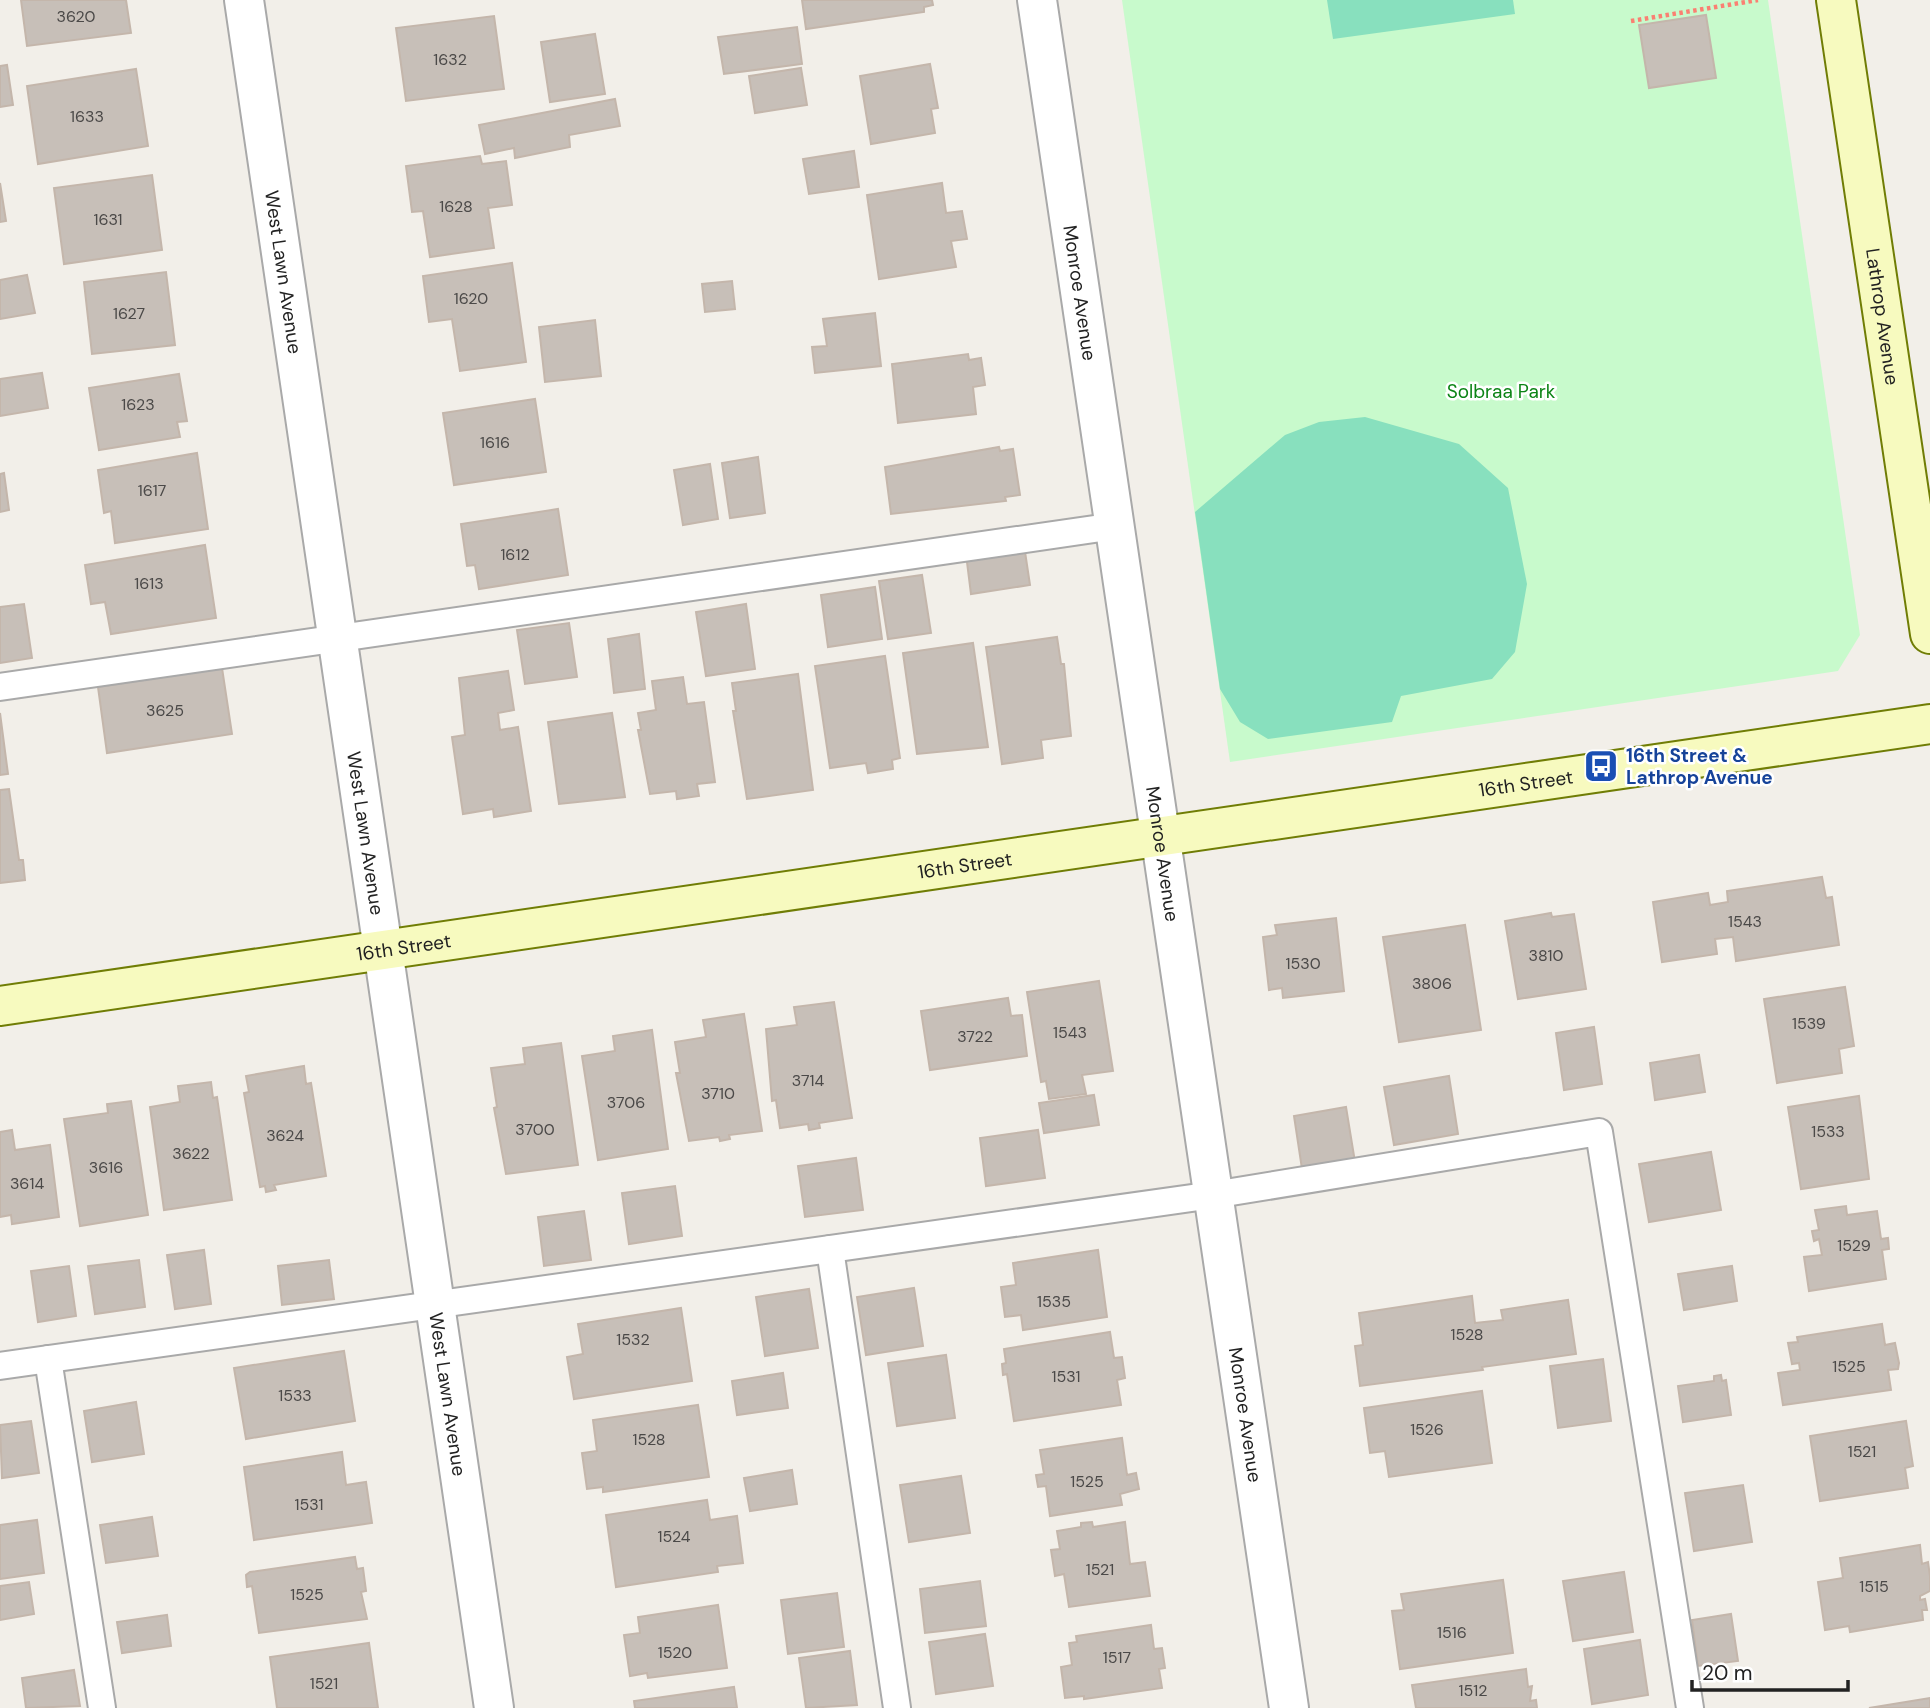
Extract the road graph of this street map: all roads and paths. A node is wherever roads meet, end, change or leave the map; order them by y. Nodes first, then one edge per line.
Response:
1 (244, 0) edge
2 (1037, 0) edge
3 (1758, 0) edge
4 (1836, 0) edge
5 (1631, 21) dead end
6 (1115, 526) junction
7 (1930, 634) edge
8 (338, 640) junction
9 (0, 687) edge
10 (1930, 724) edge
11 (1160, 836) junction
12 (383, 950) junction
13 (0, 1006) edge
14 (1213, 1195) junction
15 (830, 1249) junction
16 (435, 1304) junction
17 (48, 1359) junction
18 (0, 1366) edge
19 (102, 1708) edge
20 (494, 1708) edge
21 (897, 1708) edge
22 (1289, 1708) edge
23 (1690, 1708) edge

1 - 8 street, West Lawn Avenue
2 - 6 street, Monroe Avenue
3 - 5 path
4 - 7 street, Lathrop Avenue
6 - 8 lane
6 - 11 street, Monroe Avenue
8 - 9 lane
8 - 12 street, West Lawn Avenue
10 - 11 street, 16th Street
11 - 12 street, 16th Street
11 - 14 street, Monroe Avenue
12 - 13 street, 16th Street
12 - 16 street, West Lawn Avenue
14 - 15 lane
14 - 22 street, Monroe Avenue
14 - 23 lane
15 - 16 lane
15 - 21 lane
16 - 17 lane
16 - 20 street, West Lawn Avenue
17 - 18 lane
17 - 19 lane

